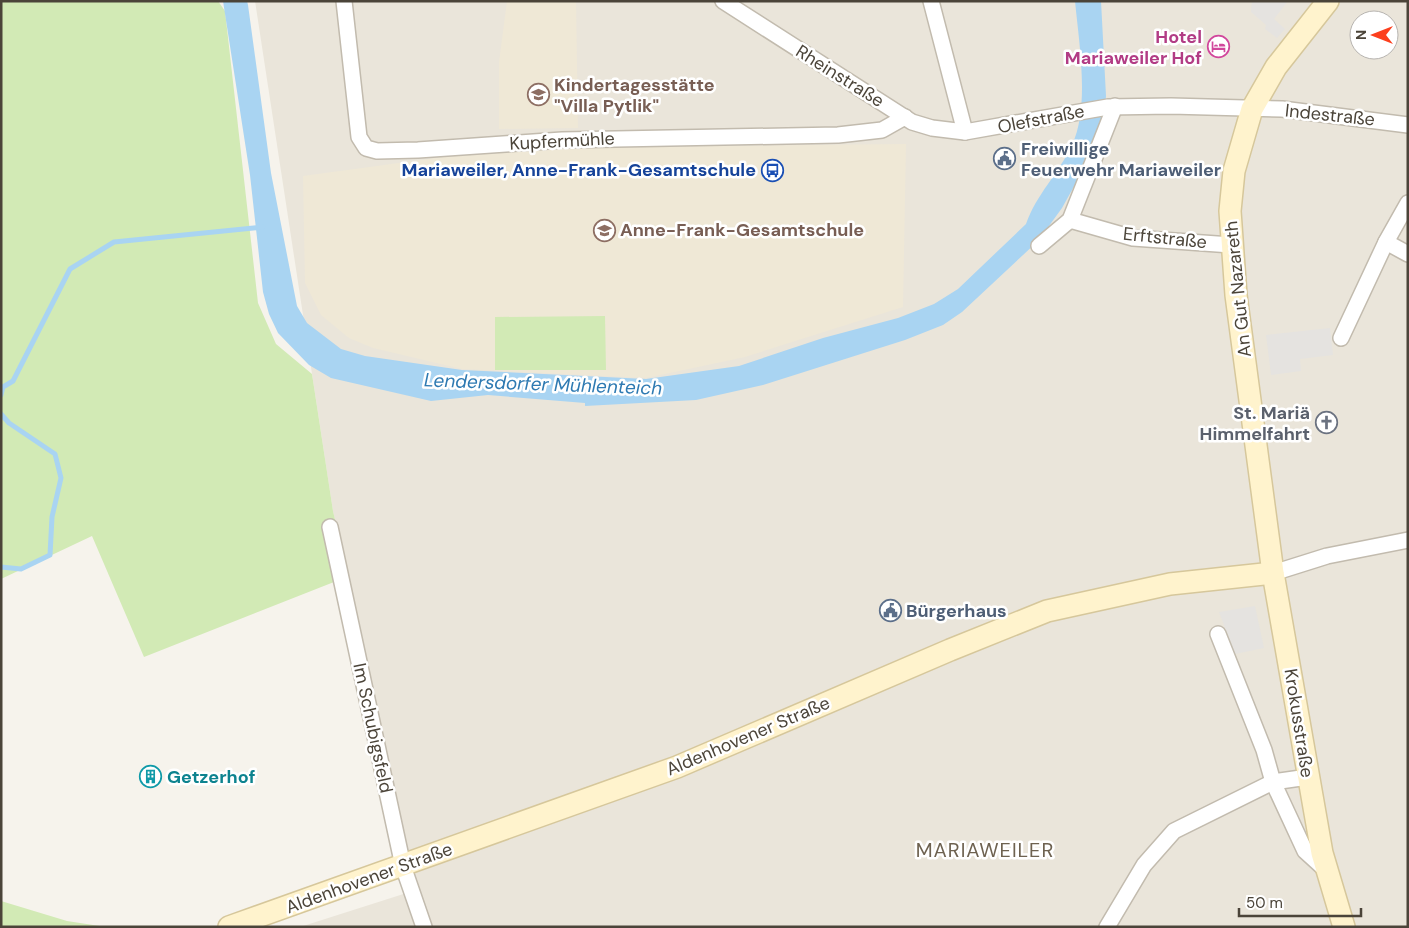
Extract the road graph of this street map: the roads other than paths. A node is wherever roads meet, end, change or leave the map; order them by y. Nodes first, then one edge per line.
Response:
1 (344, 1) edge
2 (723, 1) edge
3 (931, 1) edge
4 (1328, 1) edge
5 (1112, 106) junction
6 (1252, 109) junction
7 (905, 117) junction
8 (1408, 125) edge
9 (965, 132) junction
10 (1408, 204) edge
11 (1070, 220) junction
12 (1386, 242) junction
13 (1231, 245) junction
14 (1039, 246) dead end
15 (1408, 254) edge
16 (1341, 338) dead end
17 (330, 527) dead end
18 (1408, 540) edge
19 (1273, 573) junction
20 (1218, 634) dead end
21 (1308, 777) junction
22 (1274, 782) junction
23 (403, 866) junction
24 (1328, 872) junction
25 (229, 927) edge
26 (424, 927) edge
27 (1108, 927) edge
28 (1344, 927) edge

1 - 7 street, Kupfermühle
2 - 7 street, Rheinstraße
3 - 9 street
4 - 6 main road, An Gut Nazareth
5 - 6 street, Olefstraße
5 - 9 street, Olefstraße
5 - 11 street
6 - 8 street, Indestraße
6 - 13 main road, An Gut Nazareth
7 - 9 street, Rheinstraße
10 - 12 street
11 - 13 street, Erftstraße
11 - 14 street
12 - 15 street
12 - 16 street
13 - 19 main road, An Gut Nazareth
17 - 23 street, Im Schubigsfeld
18 - 19 street
19 - 21 main road, Krokusstraße
19 - 23 main road, Aldenhovener Straße
20 - 22 street, Krokusstraße
21 - 22 street
21 - 24 main road, Krokusstraße
22 - 24 street, Krokusstraße
22 - 27 street
23 - 25 main road, Aldenhovener Straße
23 - 26 street, Im Schubigsfeld
24 - 28 main road, Krokusstraße

